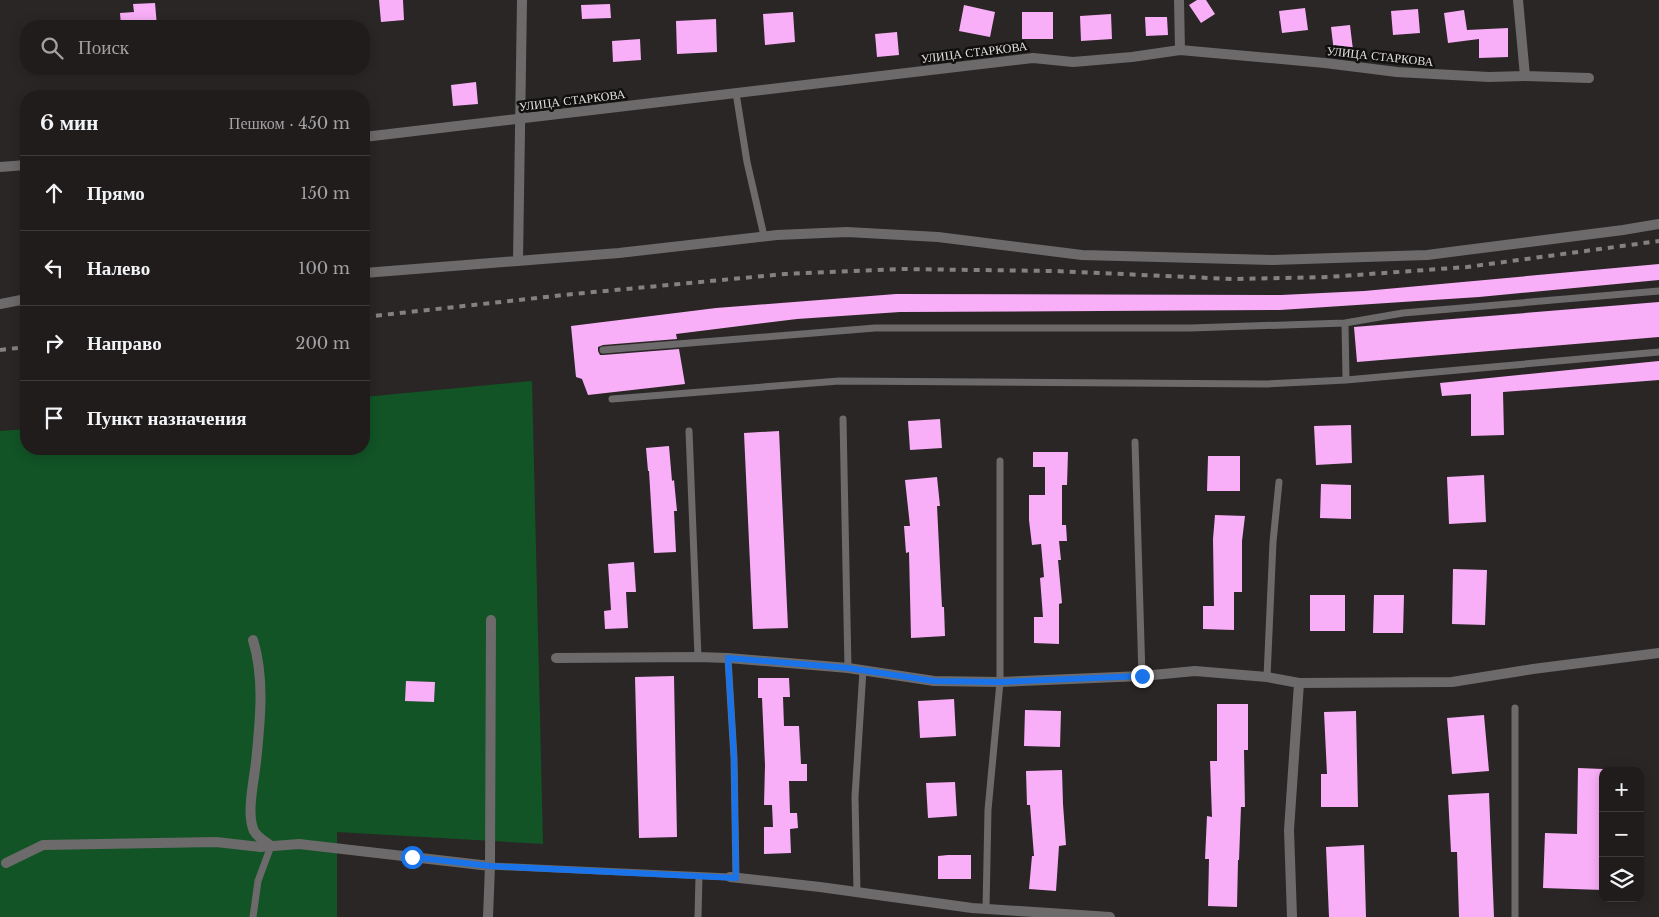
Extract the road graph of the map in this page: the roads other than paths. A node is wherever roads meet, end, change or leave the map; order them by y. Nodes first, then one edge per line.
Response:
1 (522, 0) edge
2 (1179, 0) edge
3 (1518, 0) edge
4 (1180, 50) junction
5 (1525, 76) junction
6 (1589, 78) dead end
7 (736, 93) junction
8 (520, 118) junction
9 (370, 136) edge
10 (20, 165) edge
11 (0, 167) edge
12 (1659, 224) edge
13 (764, 236) junction
14 (518, 260) junction
15 (370, 272) edge
16 (1659, 291) edge
17 (20, 300) edge
18 (0, 304) edge
19 (1345, 323) junction
20 (603, 350) dead end
21 (1659, 352) edge
22 (1346, 380) junction
23 (612, 400) dead end
24 (843, 419) dead end
25 (689, 431) dead end
26 (1135, 442) dead end
27 (1000, 461) dead end
28 (1279, 482) dead end
29 (491, 620) dead end
30 (253, 640) dead end
31 (1659, 653) edge
32 (698, 657) junction
33 (556, 658) dead end
34 (728, 658) junction
35 (848, 668) junction
36 (863, 670) junction
37 (1142, 676) junction
38 (1268, 677) junction
39 (1000, 682) junction
40 (1299, 683) junction
41 (1515, 708) dead end
42 (271, 846) junction
43 (6, 863) dead end
44 (490, 866) junction
45 (699, 876) junction
46 (733, 878) junction
47 (857, 892) junction
48 (986, 913) edge
49 (253, 917) edge
50 (488, 917) edge
51 (698, 917) edge
52 (1110, 917) edge
53 (1292, 917) edge
54 (1515, 917) edge

1 - 8 street
2 - 4 street
3 - 5 street
4 - 5 street, УЛИЦА СТАРКОВА
4 - 7 street, УЛИЦА СТАРКОВА
5 - 6 street, УЛИЦА СТАРКОВА
7 - 8 street, УЛИЦА СТАРКОВА
7 - 13 lane
8 - 9 street, УЛИЦА СТАРКОВА
8 - 14 street
10 - 11 street
12 - 13 street
13 - 14 street
14 - 15 street
16 - 19 lane
17 - 18 street
19 - 20 lane
19 - 22 lane
21 - 22 lane
22 - 23 lane
24 - 35 lane
25 - 32 lane
26 - 37 lane
27 - 39 lane
28 - 38 lane
29 - 44 street
30 - 42 street
31 - 40 street
32 - 33 street
32 - 34 street
34 - 35 street
34 - 46 lane
35 - 36 street
36 - 39 street
36 - 47 lane
37 - 38 street
37 - 39 street
38 - 40 street
39 - 48 lane
40 - 53 street
41 - 54 lane
42 - 43 street
42 - 44 street
42 - 49 lane
44 - 45 lane
44 - 50 street
45 - 46 lane
45 - 51 lane
46 - 47 street
47 - 48 street
48 - 52 street

